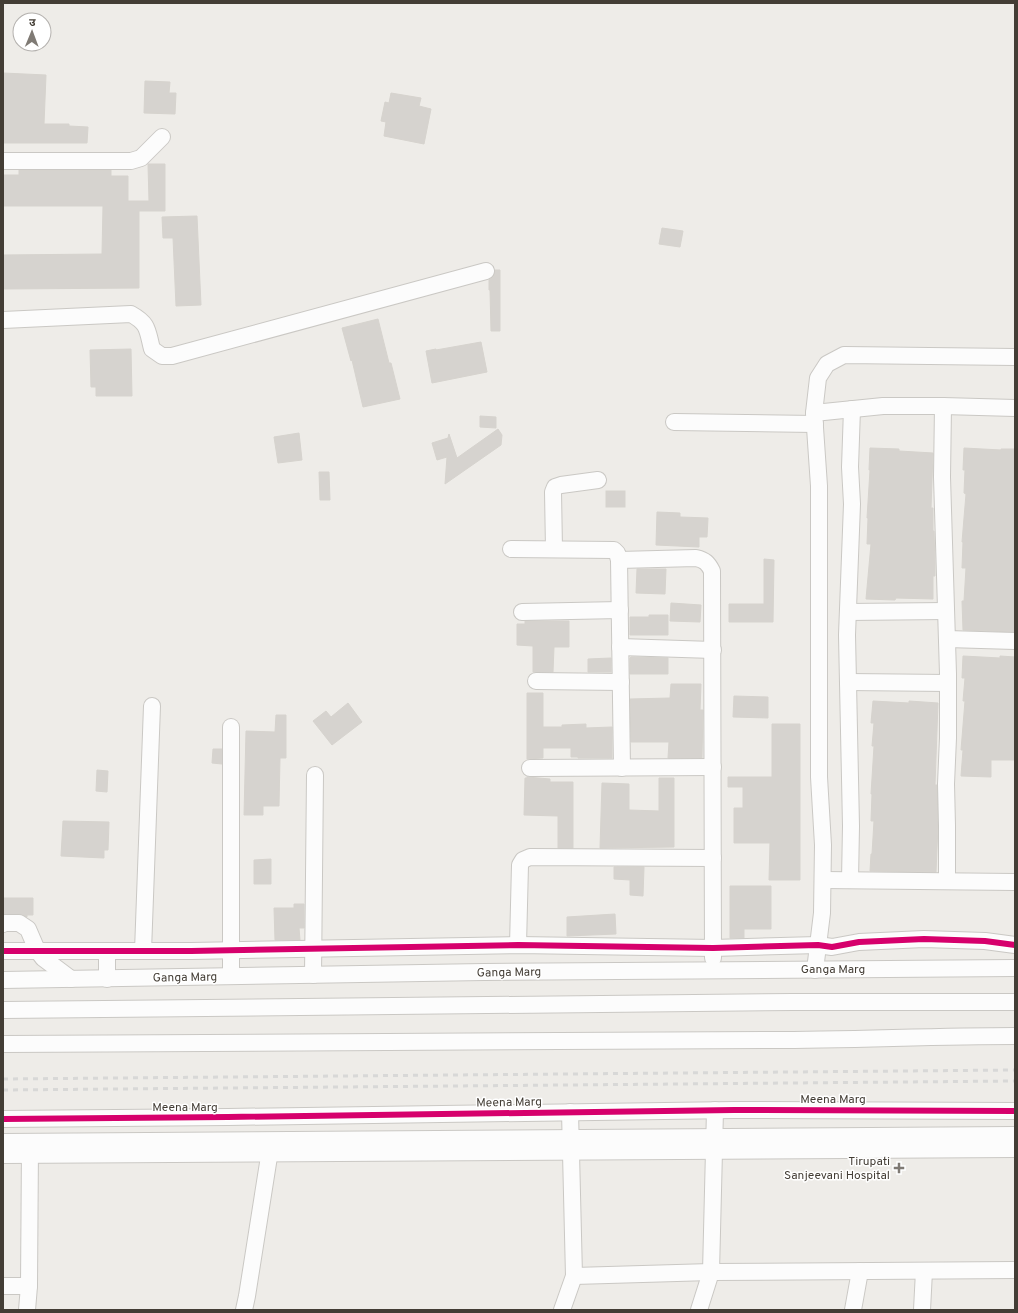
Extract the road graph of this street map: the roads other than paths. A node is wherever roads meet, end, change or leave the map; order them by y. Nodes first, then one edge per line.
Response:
1 (162, 137) dead end
2 (3, 161) edge
3 (486, 271) dead end
4 (3, 320) edge
5 (1015, 357) edge
6 (943, 406) junction
7 (1015, 408) edge
8 (852, 409) junction
9 (814, 419) junction
10 (674, 422) dead end
11 (598, 480) dead end
12 (512, 549) dead end
13 (554, 549) junction
14 (619, 560) junction
15 (620, 610) junction
16 (946, 610) junction
17 (522, 612) dead end
18 (848, 612) junction
19 (947, 639) junction
20 (1015, 641) edge
21 (620, 647) junction
22 (713, 650) junction
23 (536, 681) dead end
24 (621, 682) junction
25 (848, 682) junction
26 (948, 682) junction
27 (152, 706) dead end
28 (231, 727) dead end
29 (713, 767) junction
30 (530, 768) dead end
31 (622, 768) junction
32 (315, 775) dead end
33 (713, 858) junction
34 (823, 880) junction
35 (850, 880) junction
36 (947, 880) junction
37 (1015, 882) edge
38 (3, 924) edge
39 (818, 945) junction
40 (1015, 945) edge
41 (518, 946) junction
42 (313, 948) junction
43 (713, 948) junction
44 (3, 950) edge
45 (37, 950) junction
46 (231, 950) junction
47 (107, 951) junction
48 (143, 951) junction
49 (1015, 968) edge
50 (713, 970) junction
51 (815, 970) junction
52 (313, 975) junction
53 (231, 976) junction
54 (107, 978) junction
55 (71, 979) junction
56 (3, 980) edge
57 (1015, 1002) edge
58 (3, 1010) edge
59 (1015, 1036) edge
60 (3, 1044) edge
61 (715, 1110) junction
62 (1015, 1111) edge
63 (570, 1112) junction
64 (3, 1119) edge
65 (1015, 1135) edge
66 (3, 1142) edge
67 (715, 1144) junction
68 (572, 1145) junction
69 (271, 1147) junction
70 (29, 1149) junction
71 (1015, 1149) edge
72 (3, 1155) edge
73 (1015, 1270) edge
74 (860, 1271) junction
75 (924, 1271) junction
76 (711, 1272) junction
77 (574, 1276) junction
78 (3, 1286) edge
79 (29, 1286) junction
80 (27, 1310) edge
81 (244, 1310) edge
82 (562, 1310) edge
83 (699, 1310) edge
84 (853, 1310) edge
85 (922, 1310) edge

1 - 2 street
3 - 4 street
5 - 9 street
6 - 7 street
6 - 8 street
6 - 16 street
8 - 9 street
8 - 18 street
9 - 10 street
9 - 34 street
11 - 13 street
12 - 13 street
13 - 14 street
14 - 15 street
14 - 22 street
15 - 17 street
15 - 21 street
16 - 18 street
16 - 19 street
18 - 25 street
19 - 20 street
19 - 26 street
21 - 22 street
21 - 24 street
22 - 29 street
23 - 24 street
24 - 31 street
25 - 26 street
25 - 35 street
26 - 36 street
27 - 48 street
28 - 46 street
29 - 31 street
29 - 33 street
30 - 31 street
32 - 42 street
33 - 41 street
33 - 43 street
34 - 35 street
34 - 39 street
35 - 36 street
36 - 37 street
38 - 45 street
39 - 40 street
39 - 43 street
39 - 51 street
41 - 42 street
41 - 43 street
42 - 46 street
42 - 52 street
43 - 50 street
44 - 45 street
45 - 47 street
45 - 55 street
46 - 48 street
46 - 53 street
47 - 48 street
47 - 54 street
49 - 51 street, Ganga Marg
50 - 51 street, Ganga Marg
50 - 52 street, Ganga Marg
52 - 53 street, Ganga Marg
53 - 54 street, Ganga Marg
54 - 55 street, Ganga Marg
55 - 56 street, Ganga Marg
57 - 58 street
59 - 60 street
61 - 62 street, Meena Marg
61 - 63 street, Meena Marg
61 - 67 street
63 - 64 street, Meena Marg
63 - 68 street
65 - 67 street
66 - 70 street
67 - 68 street
67 - 71 street
67 - 76 street
68 - 69 street
68 - 77 street
69 - 70 street
69 - 81 street
70 - 72 street
70 - 79 street
73 - 75 street
74 - 75 street
74 - 76 street
74 - 84 street
75 - 85 street
76 - 77 street
76 - 83 street
77 - 82 street
78 - 79 street
79 - 80 street

